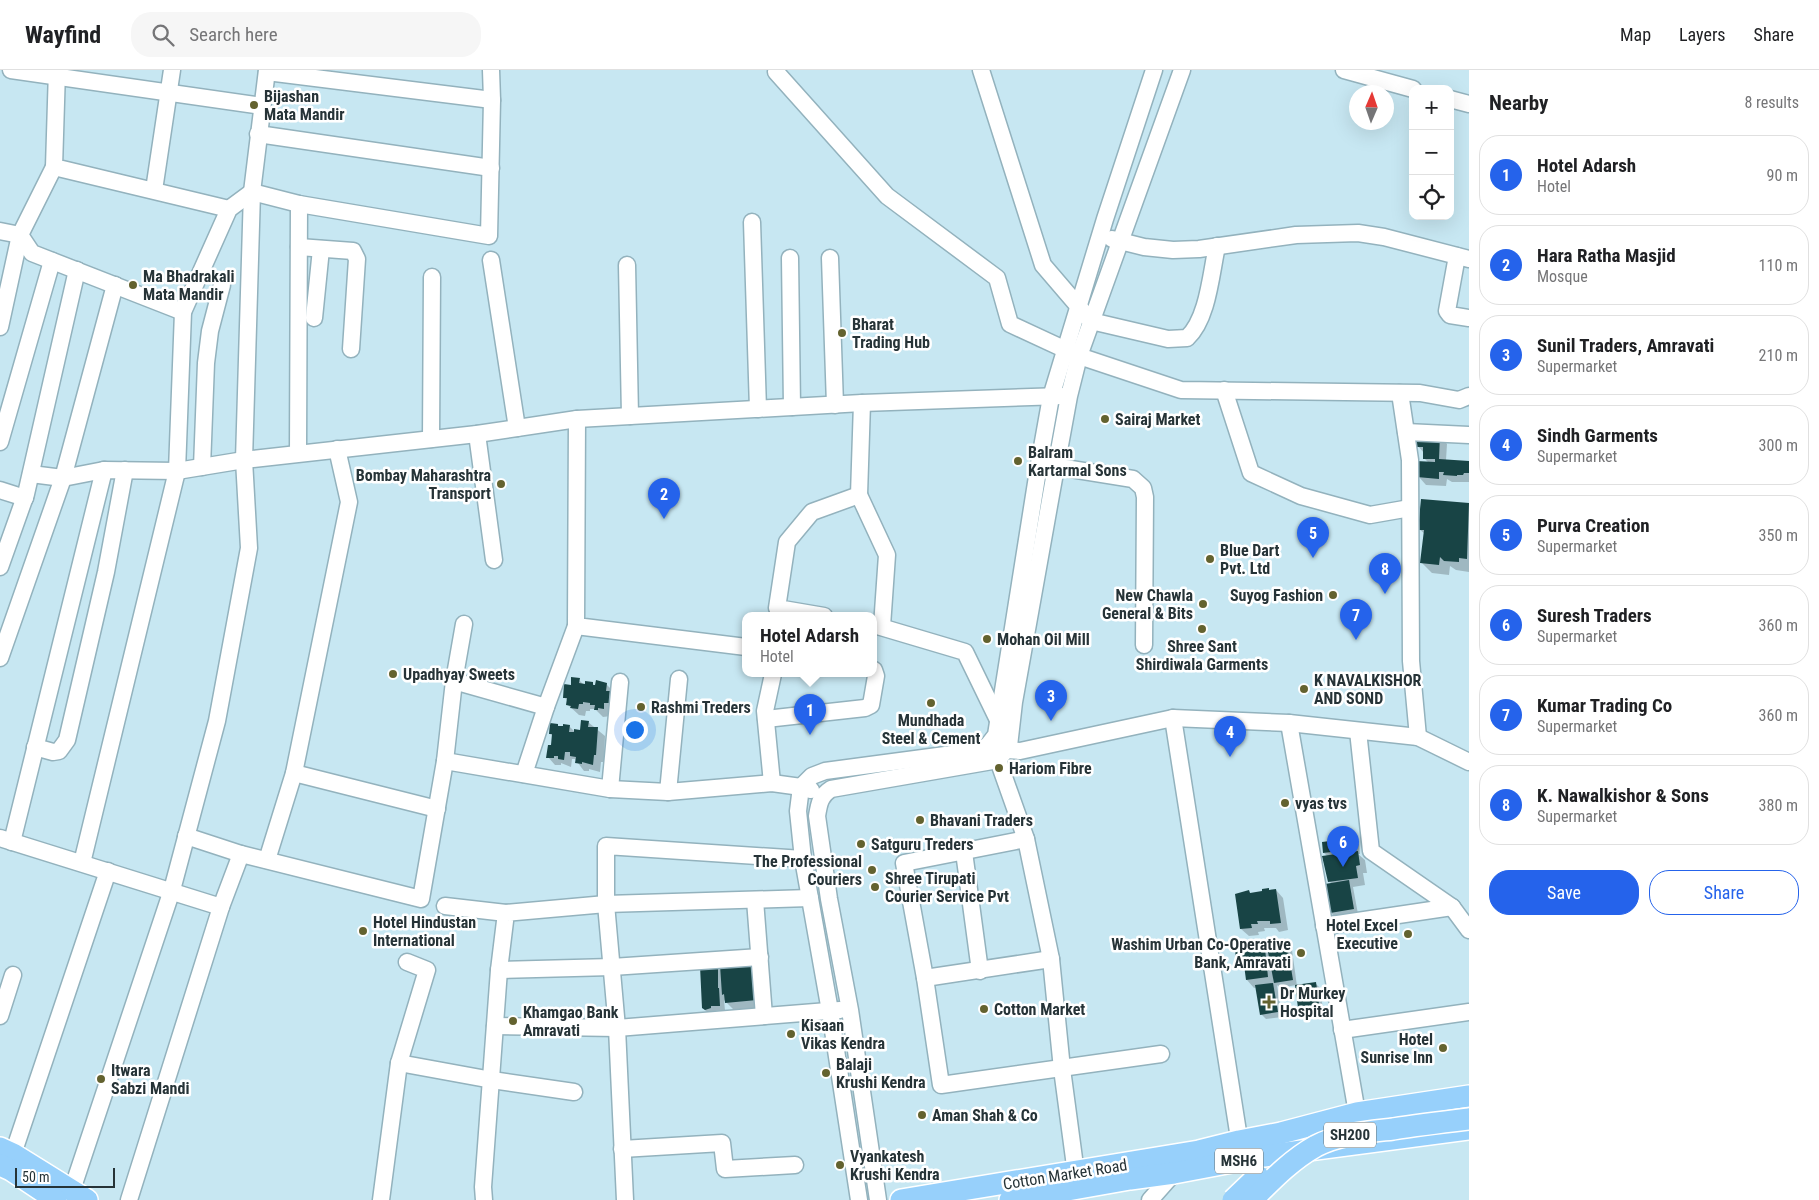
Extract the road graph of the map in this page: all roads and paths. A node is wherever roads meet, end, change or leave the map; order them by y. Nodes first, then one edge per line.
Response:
1 (11, 70) edge
2 (172, 70) edge
3 (491, 70) edge
4 (981, 70) edge
5 (1154, 70) edge
6 (1182, 70) edge
7 (1344, 70) edge
8 (267, 71) edge
9 (776, 72) dead end
10 (57, 73) edge
11 (1409, 88) edge
12 (168, 93) junction
13 (492, 100) junction
14 (1454, 100) edge
15 (1469, 104) edge
16 (262, 106) junction
17 (258, 134) junction
18 (54, 167) junction
19 (491, 168) junction
20 (154, 190) junction
21 (252, 192) junction
22 (299, 204) junction
23 (229, 209) junction
24 (752, 222) dead end
25 (0, 231) edge
26 (20, 235) junction
27 (1100, 235) junction
28 (1121, 242) junction
29 (1217, 246) junction
30 (298, 247) junction
31 (321, 249) junction
32 (1463, 257) edge
33 (790, 258) dead end
34 (830, 258) dead end
35 (52, 260) junction
36 (491, 260) dead end
37 (627, 265) dead end
38 (77, 270) junction
39 (432, 277) dead end
40 (115, 285) junction
41 (222, 286) dead end
42 (1078, 306) junction
43 (183, 312) junction
44 (314, 318) dead end
45 (1469, 318) edge
46 (1091, 321) junction
47 (0, 327) edge
48 (351, 349) dead end
49 (1072, 353) junction
50 (1224, 390) junction
51 (1400, 393) junction
52 (1051, 396) junction
53 (1069, 396) junction
54 (1469, 396) edge
55 (862, 404) junction
56 (835, 405) junction
57 (792, 408) junction
58 (758, 409) junction
59 (630, 416) junction
60 (577, 419) junction
61 (517, 428) junction
62 (1406, 432) junction
63 (477, 434) junction
64 (1469, 435) edge
65 (431, 439) junction
66 (0, 442) edge
67 (337, 449) junction
68 (298, 454) junction
69 (244, 460) junction
70 (1039, 464) junction
71 (202, 467) junction
72 (1056, 467) junction
73 (104, 470) junction
74 (126, 470) junction
75 (177, 471) junction
76 (31, 474) junction
77 (63, 478) junction
78 (0, 490) edge
79 (859, 495) junction
80 (25, 498) junction
81 (1410, 508) junction
82 (494, 560) dead end
83 (0, 567) edge
84 (800, 612) edge
85 (464, 624) dead end
86 (878, 625) edge
87 (576, 626) junction
88 (1144, 645) dead end
89 (742, 647) edge
90 (0, 658) edge
91 (771, 677) edge
92 (876, 677) edge
93 (679, 679) dead end
94 (454, 681) junction
95 (620, 682) dead end
96 (546, 707) junction
97 (766, 718) junction
98 (1174, 718) junction
99 (1289, 723) junction
100 (1358, 731) junction
101 (998, 733) junction
102 (1418, 737) junction
103 (35, 746) junction
104 (1002, 755) junction
105 (446, 761) junction
106 (1469, 762) edge
107 (294, 773) junction
108 (524, 774) junction
109 (772, 783) junction
110 (801, 787) junction
111 (610, 789) junction
112 (668, 792) junction
113 (823, 794) junction
114 (437, 809) junction
115 (186, 836) junction
116 (1026, 839) junction
117 (6, 840) edge
118 (964, 852) junction
119 (240, 854) junction
120 (803, 859) junction
121 (267, 860) junction
122 (82, 863) junction
123 (108, 871) junction
124 (172, 890) junction
125 (810, 898) junction
126 (755, 900) junction
127 (606, 904) junction
128 (445, 906) dead end
129 (221, 907) junction
130 (1452, 907) junction
131 (506, 913) junction
132 (1324, 926) junction
133 (1469, 930) edge
134 (760, 957) junction
135 (1051, 959) junction
136 (408, 962) dead end
137 (612, 967) junction
138 (499, 970) junction
139 (980, 971) junction
140 (13, 975) dead end
141 (925, 978) junction
142 (850, 1010) junction
143 (830, 1011) junction
144 (1469, 1012) edge
145 (0, 1016) edge
146 (764, 1016) junction
147 (495, 1026) junction
148 (617, 1028) junction
149 (1342, 1030) junction
150 (1161, 1054) dead end
151 (399, 1063) junction
152 (1062, 1069) junction
153 (492, 1080) junction
154 (574, 1092) dead end
155 (1469, 1096) edge
156 (1469, 1108) edge
157 (1359, 1118) junction
158 (1469, 1119) edge
159 (1313, 1125) junction
160 (1469, 1130) edge
161 (1281, 1134) junction
162 (622, 1148) junction
163 (1241, 1151) junction
164 (1292, 1153) junction
165 (4, 1156) edge
166 (1264, 1156) junction
167 (794, 1165) dead end
168 (1174, 1173) junction
169 (1077, 1180) junction
170 (70, 1197) edge
171 (129, 1200) edge
172 (381, 1200) edge
173 (484, 1200) edge
174 (625, 1200) edge
175 (859, 1200) edge
176 (878, 1200) edge
177 (901, 1200) edge
178 (1010, 1200) edge
179 (1150, 1200) edge
180 (1223, 1200) edge
181 (1233, 1200) edge
182 (1253, 1200) edge

1 - 10 street
2 - 12 street
3 - 13 street
4 - 42 street
5 - 27 street
6 - 28 street
7 - 11 street
8 - 13 street
8 - 16 street
9 - 49 street
10 - 12 street
10 - 18 street
12 - 16 street
12 - 20 street
13 - 19 street
14 - 15 street
16 - 17 street
17 - 19 street
17 - 21 street
18 - 20 street
18 - 26 street
19 - 22 street
20 - 23 street
21 - 22 street
21 - 23 street
21 - 69 street
22 - 30 street
23 - 43 street
24 - 58 street
25 - 26 street
26 - 35 street
26 - 47 street
27 - 28 street
27 - 42 street
28 - 29 street
28 - 46 street
29 - 32 street
29 - 46 street
30 - 31 street
30 - 68 street
31 - 44 street
31 - 48 street
32 - 45 street
33 - 57 street
34 - 56 street
35 - 38 street
35 - 66 street
36 - 61 street
37 - 59 street
38 - 40 street
38 - 76 street
39 - 65 street
40 - 43 street
40 - 77 street
41 - 71 street
42 - 46 street
42 - 49 street
43 - 75 street
46 - 49 street
49 - 50 street
49 - 52 street
49 - 53 street
50 - 51 street
50 - 81 street
51 - 54 street
51 - 62 street
52 - 53 street
52 - 55 street
52 - 70 street
53 - 72 street
55 - 56 street
55 - 79 street
56 - 57 street
57 - 58 street
58 - 59 street
59 - 60 street
60 - 61 street
60 - 87 street
61 - 63 street
62 - 64 street
62 - 81 street
63 - 65 street
63 - 82 street
65 - 67 street
67 - 68 street
67 - 107 street
68 - 69 street
69 - 71 street
69 - 115 street
70 - 72 street
70 - 101 street
71 - 75 street
72 - 88 street
72 - 101 street
73 - 74 street
73 - 77 street
73 - 103 street
74 - 75 street
74 - 103 street
75 - 122 street
76 - 77 street
76 - 80 street
77 - 90 street
78 - 80 street
79 - 84 street
79 - 86 street
80 - 83 street
81 - 102 street
85 - 94 street
86 - 101 street
87 - 89 street
87 - 96 street
91 - 97 street
92 - 97 street
93 - 112 street
94 - 96 street
94 - 105 street
95 - 111 street
96 - 108 street
97 - 109 street
98 - 99 street
98 - 104 street
98 - 163 street
99 - 100 street
99 - 132 street
100 - 102 street
100 - 130 street
101 - 104 street
101 - 104 street
101 - 110 street
102 - 106 street
103 - 117 street
104 - 113 street
104 - 116 street
105 - 108 street
105 - 114 street
107 - 114 street
107 - 121 street
108 - 111 street
109 - 110 street
109 - 112 street
110 - 113 street
110 - 120 street
111 - 112 street
113 - 142 street
114 - 121 street
115 - 119 street
115 - 124 street
116 - 118 street
116 - 135 street
117 - 122 street
118 - 139 street
118 - 141 street
119 - 121 street
119 - 129 street
120 - 125 street
120 - 127 street
122 - 123 street
123 - 124 street
123 - 165 street
124 - 129 street
124 - 170 street
125 - 126 street
125 - 143 street
126 - 127 street
126 - 134 street
127 - 131 street
127 - 137 street
128 - 131 street
129 - 171 street
130 - 132 street
130 - 133 street
131 - 138 street
132 - 149 street
134 - 137 street
134 - 146 street
135 - 139 street
135 - 152 street
136 - 151 street
137 - 138 street
137 - 148 street
138 - 147 street
139 - 141 street
140 - 145 street
141 - 152 street
142 - 143 street
142 - 176 street
143 - 146 street
143 - 175 street
144 - 149 street
146 - 148 street
147 - 148 street
147 - 153 street
148 - 162 street
149 - 157 street
150 - 152 street
151 - 153 street
151 - 172 street
152 - 169 street
153 - 154 street
153 - 173 street
155 - 157 main road, MSH6
156 - 157 main road, SH200
157 - 159 main road, MSH6
157 - 181 main road, MSH6, bridge
158 - 182 main road, SH200, bridge
159 - 161 main road, MSH6
159 - 164 street
160 - 164 main road, Cotton Market Road / MSH6
161 - 163 main road, MSH6
161 - 166 street
162 - 167 street
162 - 174 street
163 - 166 main road, Cotton Market Road / MSH6
163 - 168 main road, Cotton Market Road / MSH6
163 - 169 main road, Cotton Market Road / MSH6
164 - 166 main road, Cotton Market Road / MSH6
164 - 182 street
165 - 170 main road
166 - 180 street
168 - 169 main road, Cotton Market Road / MSH6
168 - 179 street
169 - 177 main road, Cotton Market Road / MSH6
169 - 178 main road, Cotton Market Road / MSH6

